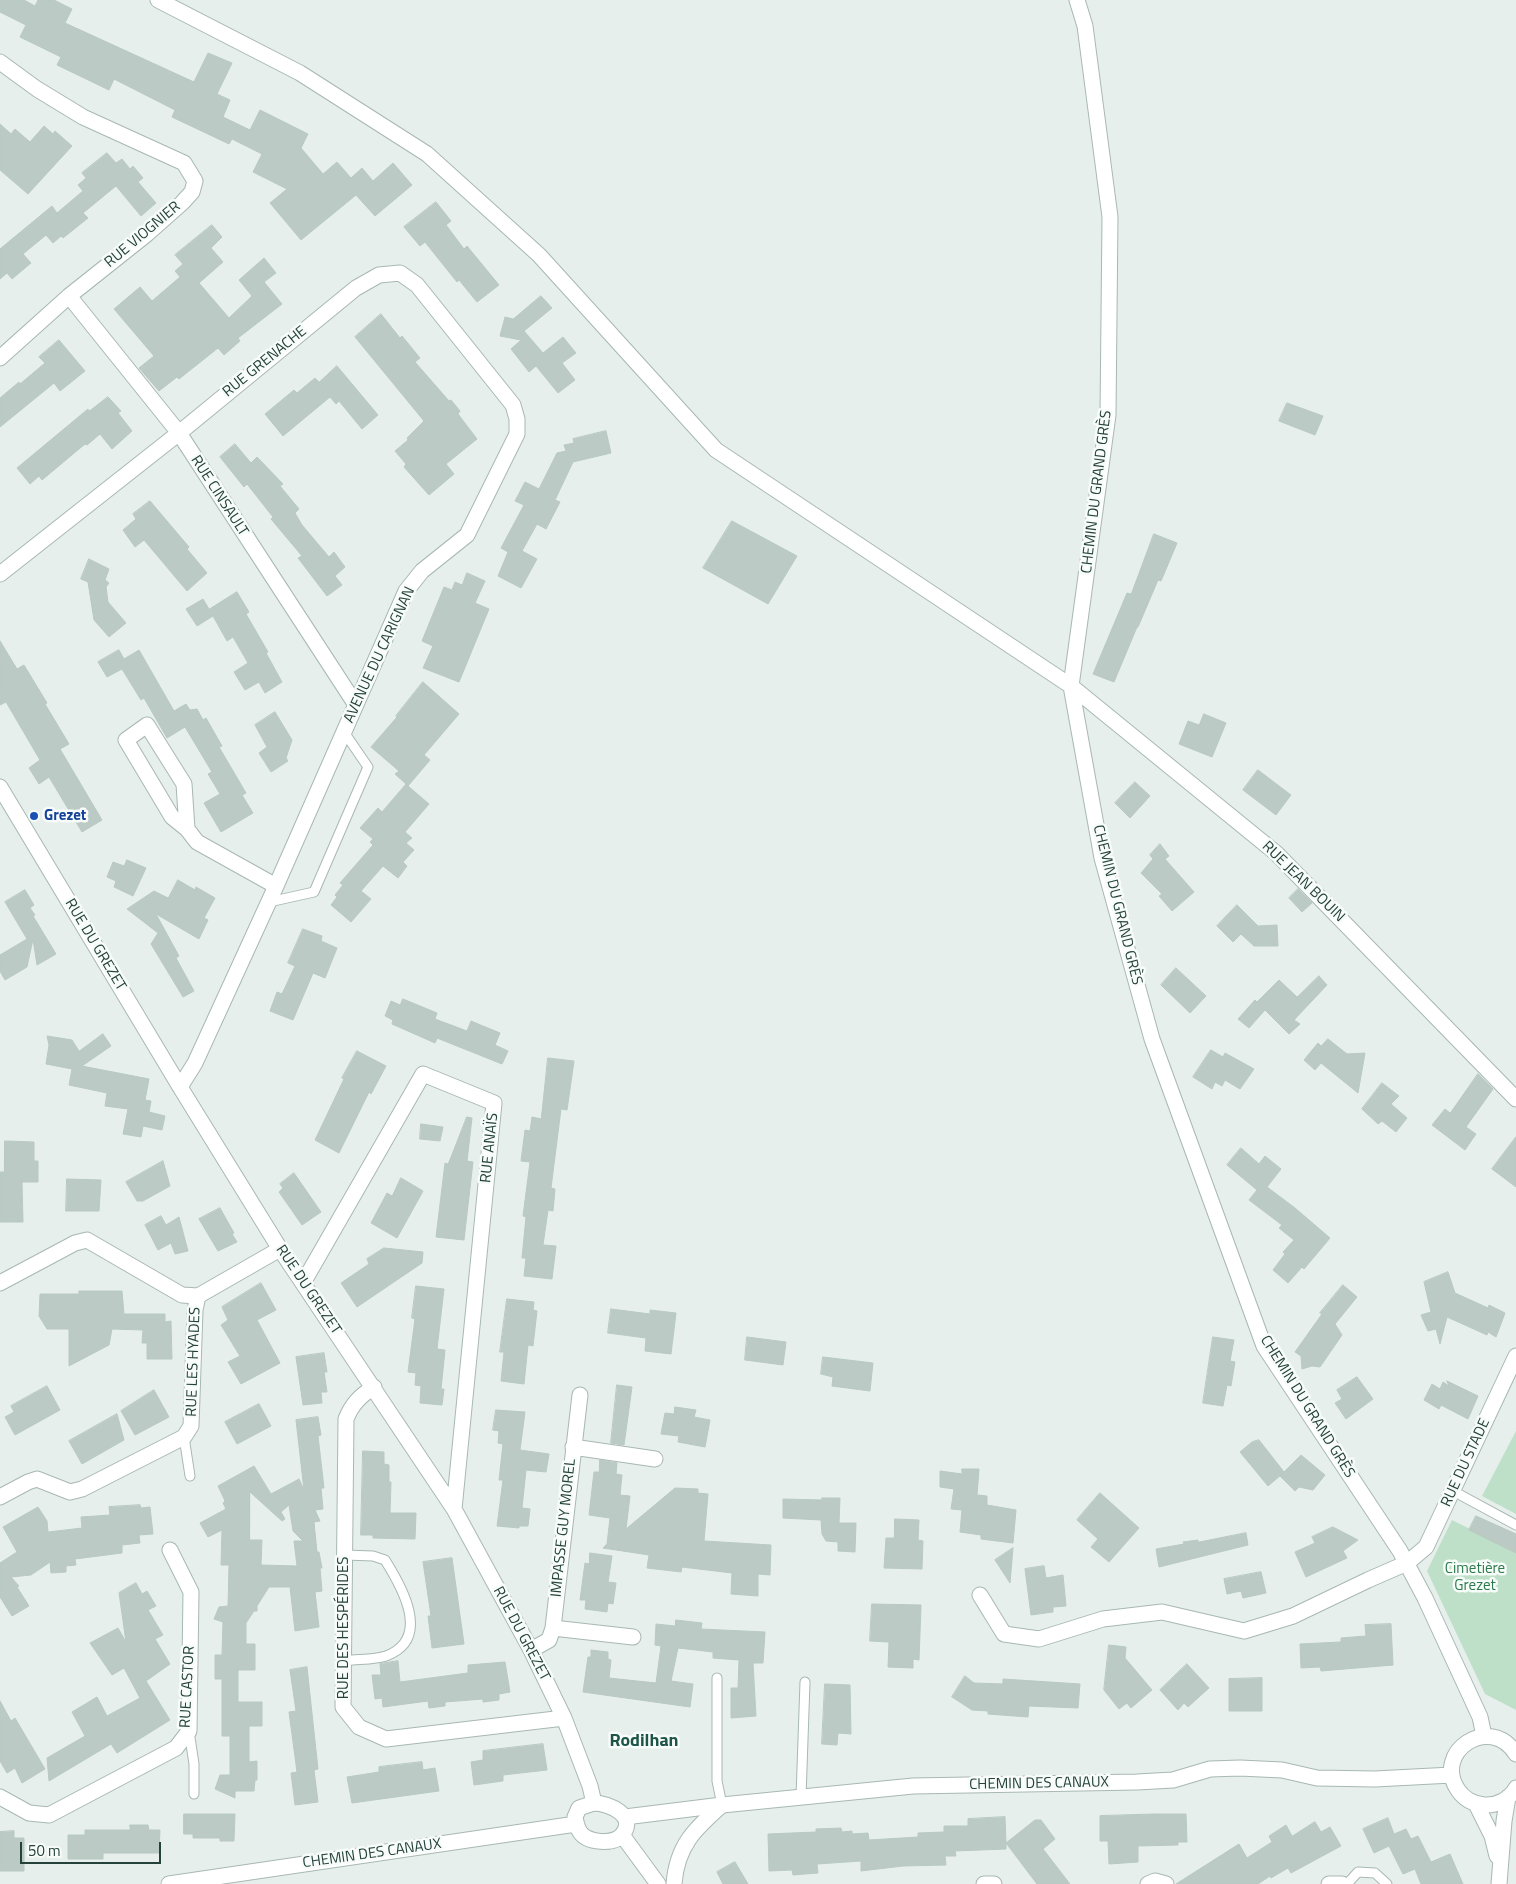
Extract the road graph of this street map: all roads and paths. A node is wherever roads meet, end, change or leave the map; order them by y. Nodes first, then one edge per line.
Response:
1 (158, 0) edge
2 (1078, 0) edge
3 (0, 62) edge
4 (69, 296) junction
5 (0, 358) edge
6 (513, 405) joint
7 (179, 433) junction
8 (0, 574) edge
9 (1071, 686) junction
10 (356, 705) junction
11 (344, 732) junction
12 (0, 787) edge
13 (186, 829) junction
14 (276, 886) junction
15 (269, 902) junction
16 (180, 1087) junction
17 (1516, 1099) edge
18 (280, 1249) junction
19 (0, 1283) edge
20 (303, 1283) junction
21 (198, 1296) junction
22 (1516, 1356) edge
23 (374, 1387) junction
24 (580, 1395) dead end
25 (184, 1437) junction
26 (573, 1447) junction
27 (655, 1459) dead end
28 (190, 1476) dead end
29 (1452, 1491) junction
30 (0, 1497) edge
31 (454, 1508) junction
32 (1516, 1525) edge
33 (170, 1550) dead end
34 (344, 1555) junction
35 (1407, 1563) junction
36 (980, 1595) dead end
37 (553, 1628) junction
38 (634, 1637) dead end
39 (531, 1650) junction
40 (344, 1661) junction
41 (717, 1678) dead end
42 (805, 1682) dead end
43 (564, 1718) junction
44 (189, 1730) junction
45 (1484, 1736) junction
46 (1516, 1753) edge
47 (1452, 1775) junction
48 (1512, 1793) edge
49 (194, 1794) dead end
50 (0, 1797) edge
51 (801, 1797) junction
52 (594, 1803) junction
53 (1476, 1804) junction
54 (722, 1805) junction
55 (626, 1817) junction
56 (576, 1824) junction
57 (622, 1836) junction
58 (1500, 1868) junction
59 (169, 1884) edge
60 (658, 1884) edge
61 (674, 1884) edge
62 (984, 1884) edge
63 (994, 1884) edge
64 (1148, 1884) edge
65 (1166, 1884) edge
66 (1330, 1884) edge
67 (1342, 1884) edge
68 (1348, 1884) edge
69 (1387, 1884) edge
70 (1499, 1884) edge

1 - 9 street, RUE JEAN BOUIN
2 - 9 street, CHEMIN DU GRAND GRÈS
3 - 4 street, RUE VIOGNIER
4 - 5 street, RUE VIOGNIER
4 - 7 street, RUE CINSAULT
6 - 7 street, RUE GRENACHE
6 - 10 street, AVENUE DU CARIGNAN
7 - 8 street, RUE GRENACHE
7 - 10 street, RUE CINSAULT
9 - 17 street, RUE JEAN BOUIN
9 - 35 street, CHEMIN DU GRAND GRÈS
10 - 11 street, AVENUE DU CARIGNAN
11 - 14 street, AVENUE DU CARIGNAN
11 - 15 lane, AVENUE DU CARIGNAN
12 - 16 street, RUE DU GREZET
13 - 13 street
13 - 14 street
14 - 15 street, AVENUE DU CARIGNAN
15 - 16 street, AVENUE DU CARIGNAN
16 - 18 street, RUE DU GREZET
18 - 20 street, RUE DU GREZET
18 - 21 street, RUE LES HYADES
19 - 21 street
20 - 23 street, RUE DU GREZET
20 - 31 street, RUE ANAÏS
21 - 25 street, RUE LES HYADES
22 - 29 street, RUE DU STADE
23 - 31 street, RUE DU GREZET
23 - 34 street, RUE DES HESPÉRIDES
24 - 26 street, IMPASSE GUY MOREL
25 - 28 lane
25 - 30 street, RUE LES HYADES
26 - 27 street
26 - 37 street, IMPASSE GUY MOREL
29 - 32 lane
29 - 35 street, RUE DU STADE
31 - 39 street, RUE DU GREZET
33 - 44 street, RUE CASTOR
34 - 40 street, RUE DES HESPÉRIDES
34 - 40 lane
35 - 36 street, RUE DU STADE
35 - 45 street, CHEMIN DU GRAND GRÈS
37 - 38 street
37 - 39 street
39 - 43 street, RUE DU GREZET
40 - 43 street, RUE DES HESPÉRIDES
41 - 54 lane
42 - 51 lane
43 - 52 street, RUE DU GREZET
44 - 49 lane
44 - 50 street, RUE CASTOR
45 - 46 street
45 - 47 street
47 - 51 street, CHEMIN DES CANAUX
47 - 53 street
48 - 53 street
48 - 58 street
51 - 54 street, CHEMIN DES CANAUX
52 - 55 street
52 - 56 street
53 - 58 street
54 - 55 street, CHEMIN DES CANAUX
54 - 61 street
55 - 57 street
56 - 57 street
56 - 59 street, CHEMIN DES CANAUX
57 - 60 street
58 - 70 street
62 - 63 street
64 - 65 street
66 - 67 street
68 - 69 lane

